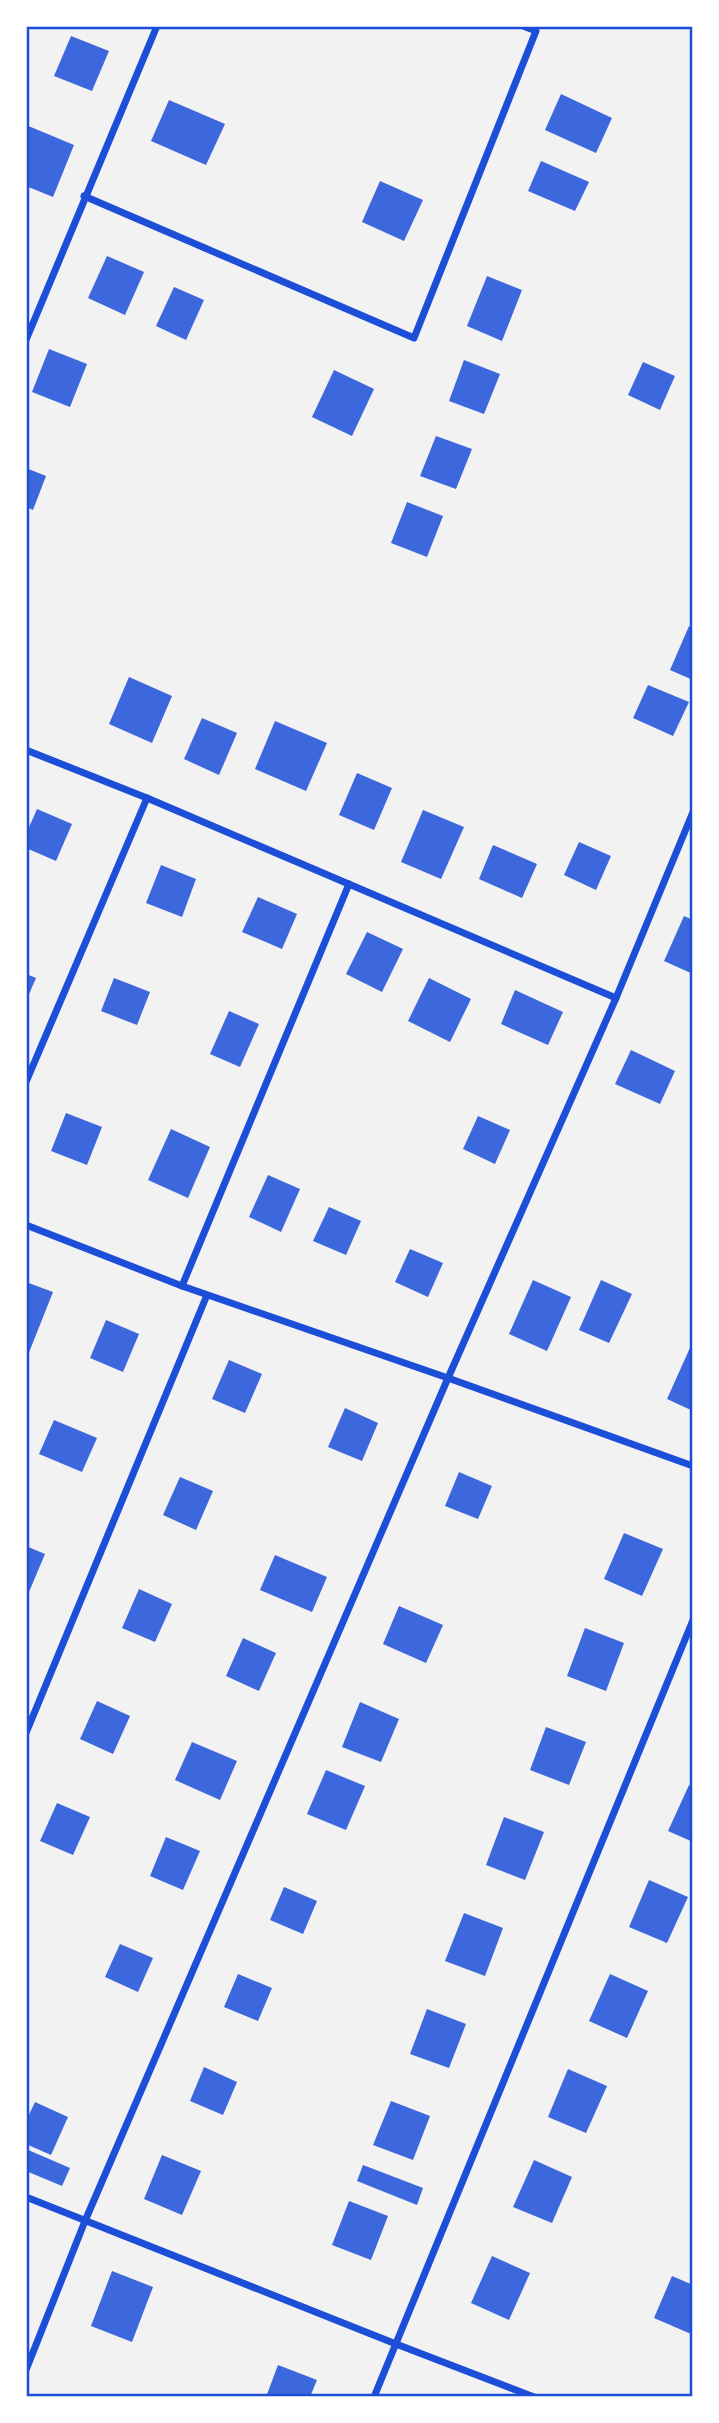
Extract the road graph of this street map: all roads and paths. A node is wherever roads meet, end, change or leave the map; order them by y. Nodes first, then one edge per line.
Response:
1 (157, 26) edge
2 (523, 26) edge
3 (85, 196) junction
4 (26, 340) edge
5 (26, 750) edge
6 (147, 797) junction
7 (693, 812) edge
8 (349, 884) junction
9 (616, 998) junction
10 (26, 1082) edge
11 (26, 1225) edge
12 (183, 1286) junction
13 (207, 1295) junction
14 (448, 1378) junction
15 (693, 1466) edge
16 (693, 1620) edge
17 (26, 1733) edge
18 (26, 2197) edge
19 (85, 2221) junction
20 (396, 2344) junction
21 (26, 2370) edge
22 (374, 2397) edge
23 (534, 2397) edge

1 - 3 street
2 - 3 street
3 - 4 street
5 - 6 street
6 - 8 street
6 - 10 street
7 - 9 street
8 - 9 street
8 - 12 street
9 - 14 street
11 - 12 street
12 - 13 street
13 - 14 street
13 - 17 street
14 - 15 street
14 - 19 street
16 - 20 street
18 - 19 street
19 - 20 street
19 - 21 street
20 - 22 street
20 - 23 street

